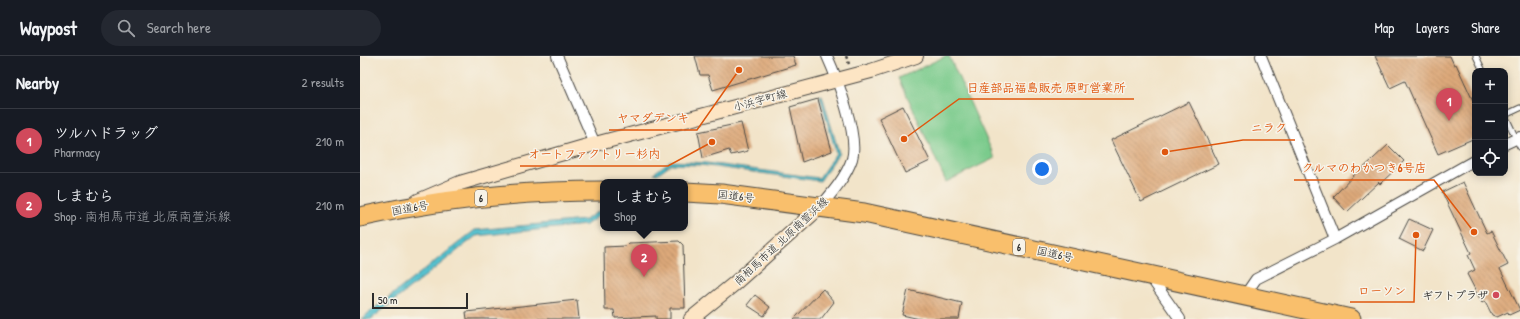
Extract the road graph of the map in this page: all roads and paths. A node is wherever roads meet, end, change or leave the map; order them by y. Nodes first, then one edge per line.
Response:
1 (557, 56) edge
2 (827, 56) edge
3 (846, 56) edge
4 (916, 56) edge
5 (1261, 56) edge
6 (1476, 56) edge
7 (850, 65) dead end
8 (1482, 68) edge
9 (838, 80) junction
10 (1520, 108) edge
11 (1508, 114) edge
12 (1508, 121) edge
13 (1519, 141) edge
14 (1508, 143) edge
15 (595, 144) junction
16 (1472, 162) edge
17 (600, 191) edge
18 (688, 192) edge
19 (820, 207) junction
20 (399, 209) junction
21 (360, 217) edge
22 (1335, 239) junction
23 (1149, 275) junction
24 (1245, 295) junction
25 (691, 319) edge
26 (1180, 319) edge
27 (1351, 319) edge

1 - 15 street
2 - 9 street, 南相馬市道 北原南萱浜線
3 - 7 path
4 - 9 main road, 小浜字町線
5 - 22 street
6 - 8 lane
9 - 15 main road, 小浜字町線
9 - 19 street, 南相馬市道 北原南萱浜線
10 - 11 lane
12 - 13 lane
13 - 14 street
15 - 20 main road, 小浜字町線
16 - 22 street
17 - 20 highway, 国道6号 / 6
18 - 19 highway, 国道6号 / 6
19 - 23 highway, 国道6号 / 6
19 - 25 main road, 南相馬市道 北原南萱浜線
20 - 21 highway, 国道6号 / 6
22 - 24 street
23 - 24 highway, 国道6号 / 6
23 - 26 street
24 - 27 highway, 国道6号 / 6

